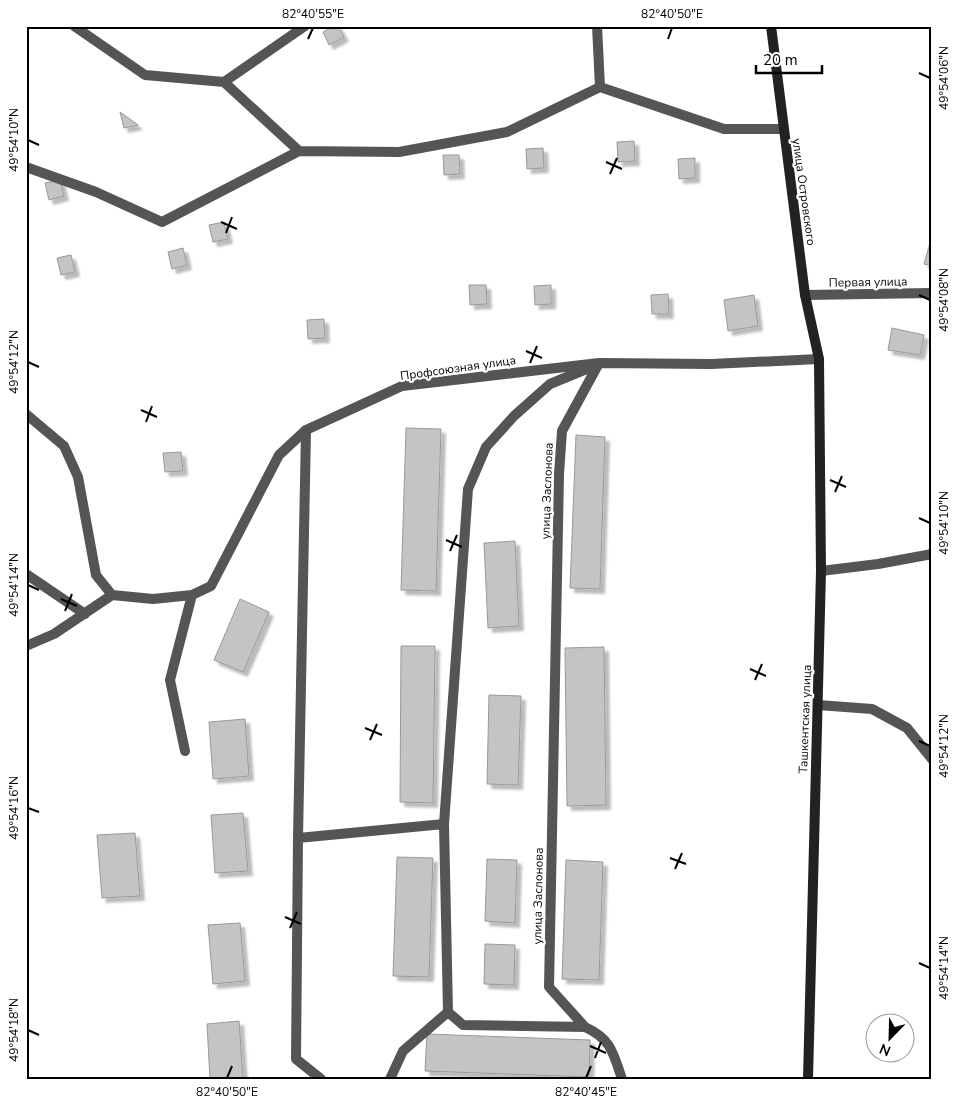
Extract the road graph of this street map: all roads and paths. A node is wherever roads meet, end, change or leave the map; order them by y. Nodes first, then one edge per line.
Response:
1 (74, 26) edge
2 (305, 26) edge
3 (597, 26) edge
4 (772, 26) edge
5 (224, 82) junction
6 (600, 87) junction
7 (783, 129) junction
8 (299, 150) junction
9 (26, 167) edge
10 (932, 293) edge
11 (805, 295) junction
12 (819, 359) junction
13 (599, 363) junction
14 (26, 414) edge
15 (306, 430) junction
16 (932, 554) edge
17 (822, 571) junction
18 (26, 574) edge
19 (192, 595) junction
20 (112, 596) junction
21 (85, 614) junction
22 (26, 646) edge
23 (818, 705) junction
24 (185, 751) dead end
25 (932, 759) edge
26 (444, 824) junction
27 (298, 838) junction
28 (448, 1012) junction
29 (584, 1027) junction
30 (320, 1079) edge
31 (390, 1079) edge
32 (622, 1079) edge
33 (808, 1079) edge

1 - 5 street
2 - 5 street
3 - 6 street
4 - 7 main road, улица Островского
5 - 8 street
6 - 7 street
6 - 8 street
7 - 11 main road, улица Островского
8 - 9 street
10 - 11 street, Первая улица
11 - 12 main road, улица Островского
12 - 13 street, Профсоюзная улица
12 - 17 main road, Ташкентская улица
13 - 15 street, Профсоюзная улица
13 - 26 street
13 - 29 street, улица Заслонова
14 - 20 street
15 - 19 street, Профсоюзная улица
15 - 27 street
16 - 17 street
17 - 23 main road, Ташкентская улица
18 - 21 street
19 - 20 street, Профсоюзная улица
19 - 24 street
20 - 21 street
21 - 22 street
23 - 25 street
23 - 33 main road, Ташкентская улица
26 - 27 street
26 - 28 street
27 - 30 street
28 - 29 street
28 - 31 street
29 - 32 street, улица Заслонова

